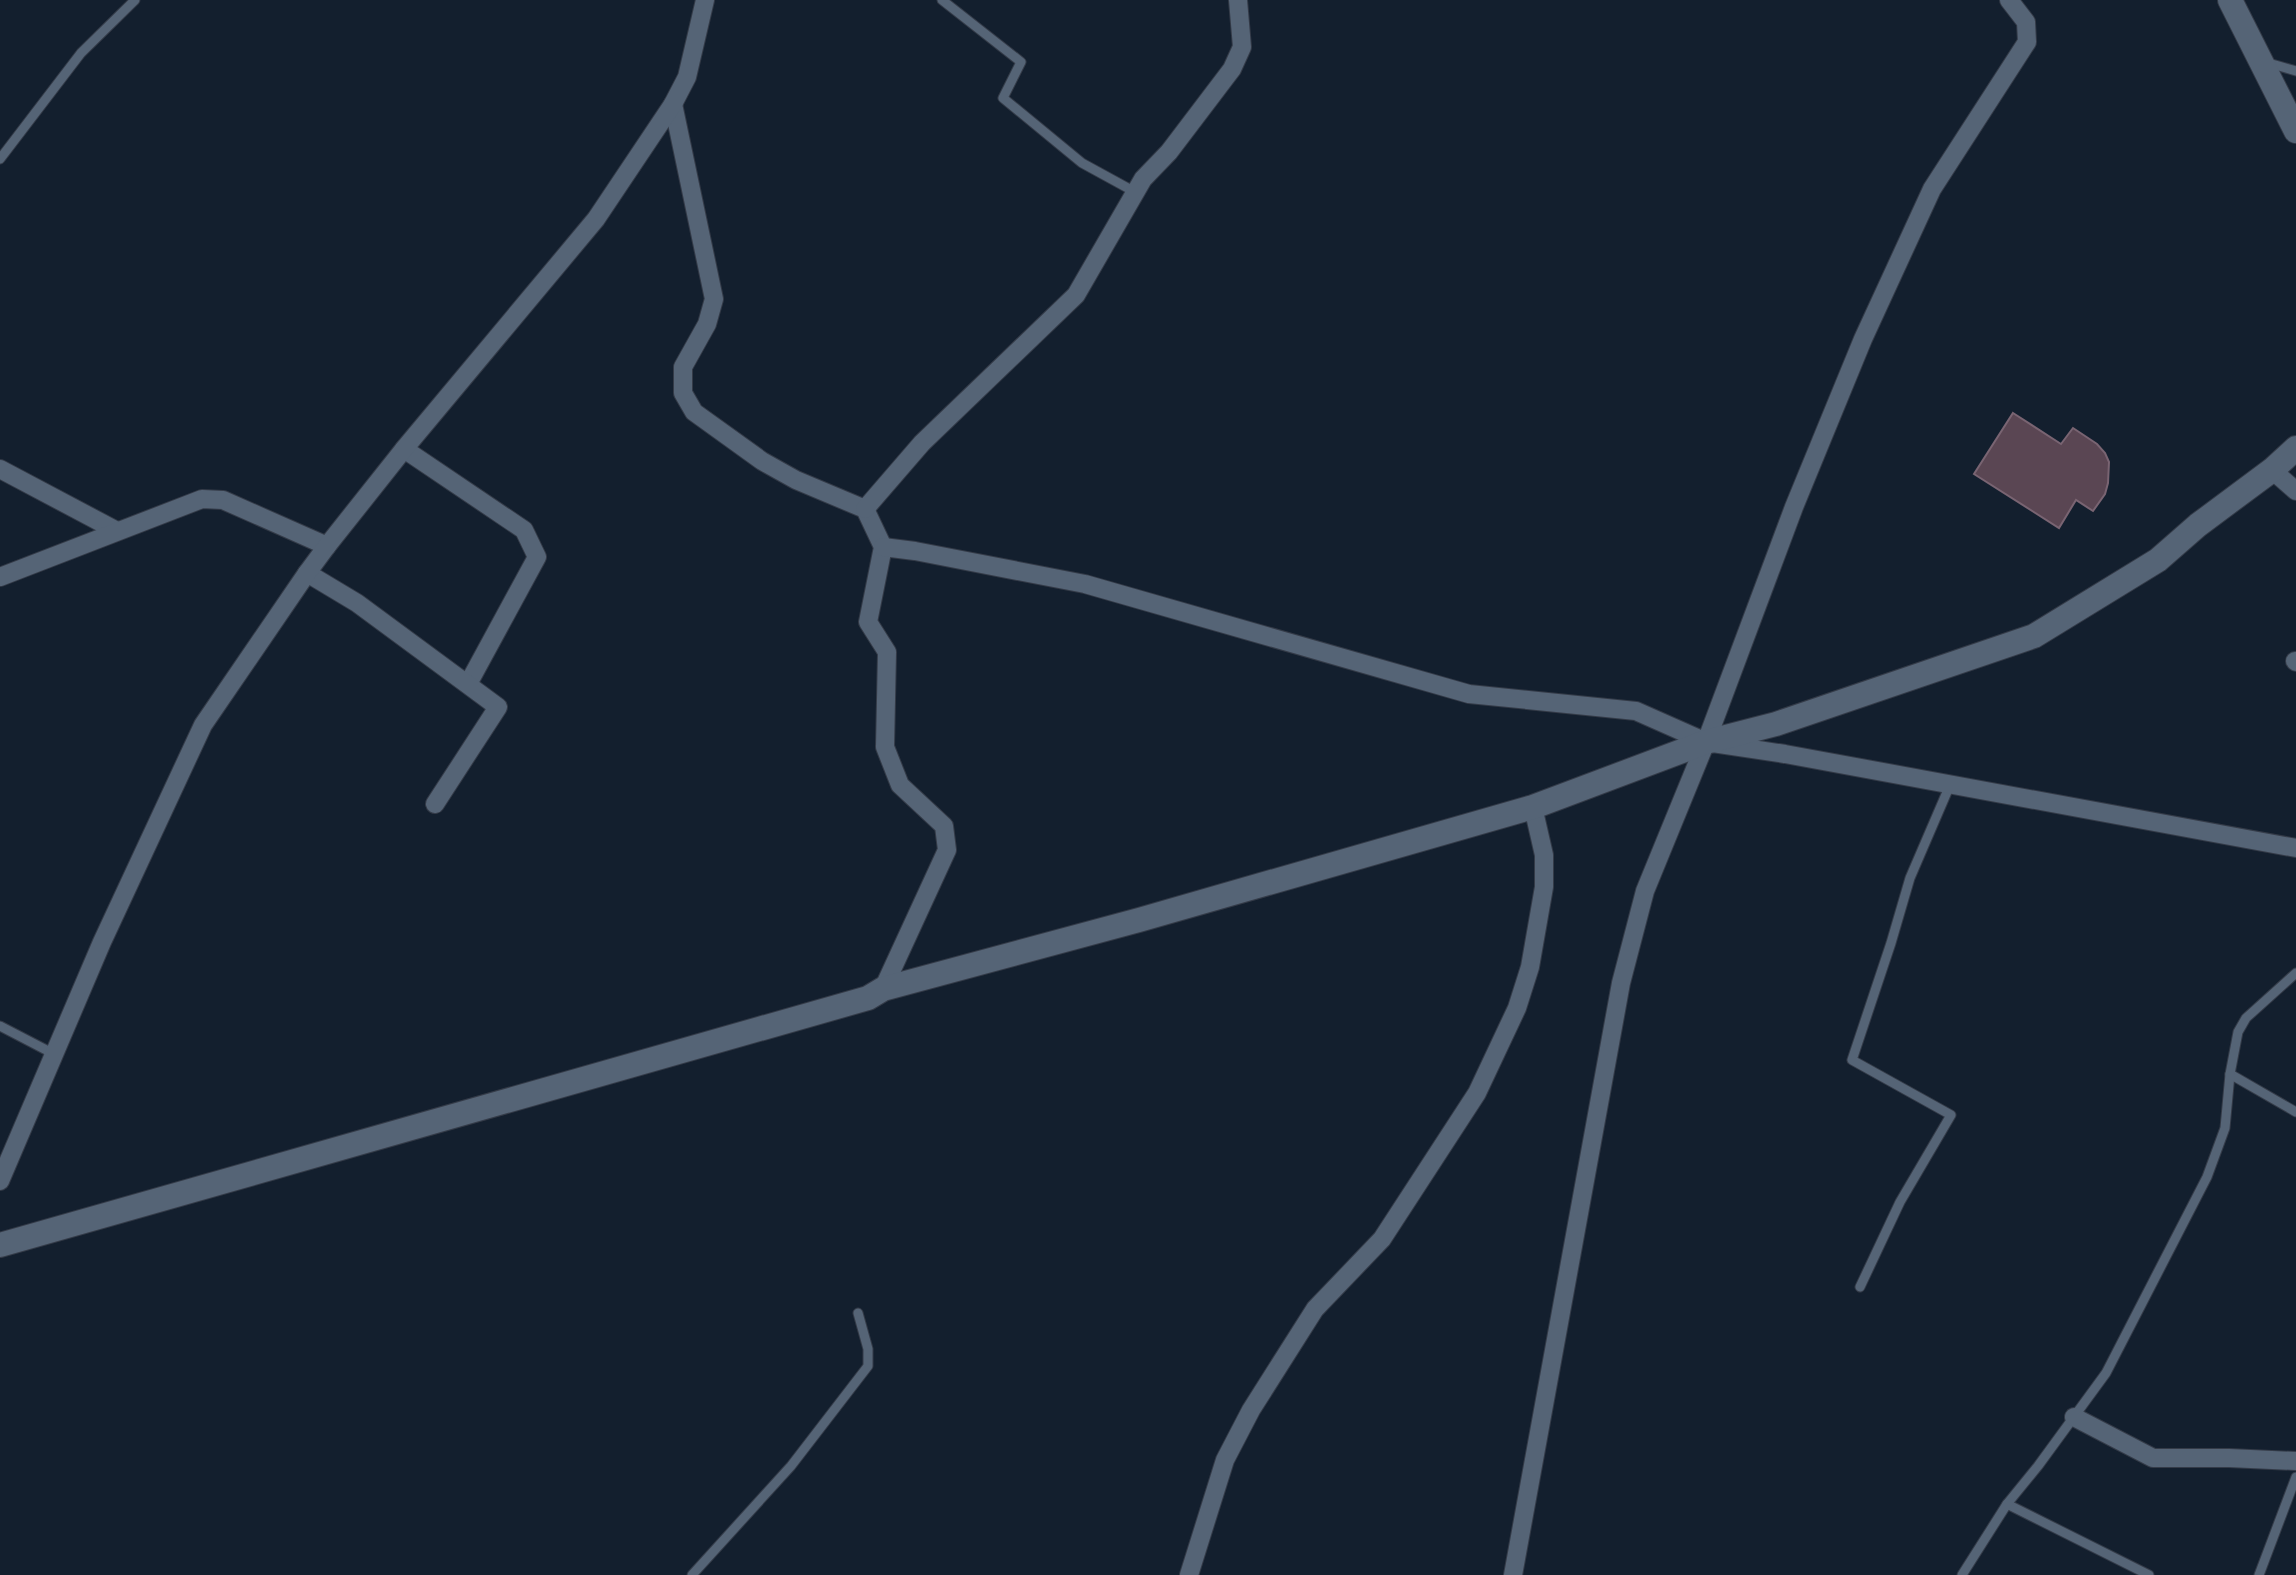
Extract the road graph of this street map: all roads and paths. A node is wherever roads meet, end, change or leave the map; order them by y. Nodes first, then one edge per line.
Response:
1 (135, 0) edge
2 (705, 0) edge
3 (942, 0) edge
4 (1238, 0) edge
5 (2009, 0) edge
6 (2230, 0) edge
7 (2260, 61) junction
8 (2296, 71) edge
9 (673, 104) junction
10 (2296, 131) edge
11 (0, 159) edge
12 (1135, 192) junction
13 (2296, 448) edge
14 (404, 449) junction
15 (0, 469) edge
16 (2272, 470) junction
17 (2296, 491) edge
18 (865, 509) junction
19 (117, 531) junction
20 (327, 546) junction
21 (883, 547) junction
22 (307, 573) junction
23 (0, 577) edge
24 (468, 684) junction
25 (1706, 742) junction
26 (1950, 784) junction
27 (435, 804) dead end
28 (1533, 807) junction
29 (2296, 848) edge
30 (2296, 973) edge
31 (883, 989) junction
32 (0, 1026) edge
33 (54, 1054) junction
34 (2230, 1074) junction
35 (2296, 1112) edge
36 (0, 1181) edge
37 (0, 1245) edge
38 (1860, 1287) dead end
39 (858, 1313) dead end
40 (2074, 1417) junction
41 (2296, 1461) edge
42 (2296, 1477) edge
43 (2007, 1504) junction
44 (692, 1575) edge
45 (1189, 1575) edge
46 (1513, 1575) edge
47 (1962, 1575) edge
48 (2149, 1575) edge
49 (2259, 1575) edge

1 - 11 lane
2 - 9 street
3 - 12 lane
4 - 12 street
5 - 25 street
6 - 7 street
7 - 8 lane
7 - 10 street
9 - 14 street
9 - 18 street
12 - 18 street
13 - 16 street
14 - 20 street
14 - 24 street
15 - 19 street
16 - 17 street
16 - 25 street
18 - 21 street
19 - 20 street
19 - 23 street
20 - 22 street
21 - 25 street
21 - 31 street
22 - 24 street
22 - 33 street
24 - 27 street
25 - 26 street
25 - 28 street
25 - 46 street
26 - 29 street
26 - 38 lane
28 - 31 street
28 - 45 street
30 - 34 lane
31 - 37 street
32 - 33 lane
33 - 36 street
34 - 35 lane
34 - 40 lane
39 - 44 lane
40 - 41 street
40 - 43 lane
42 - 49 lane
43 - 47 lane
43 - 48 lane

